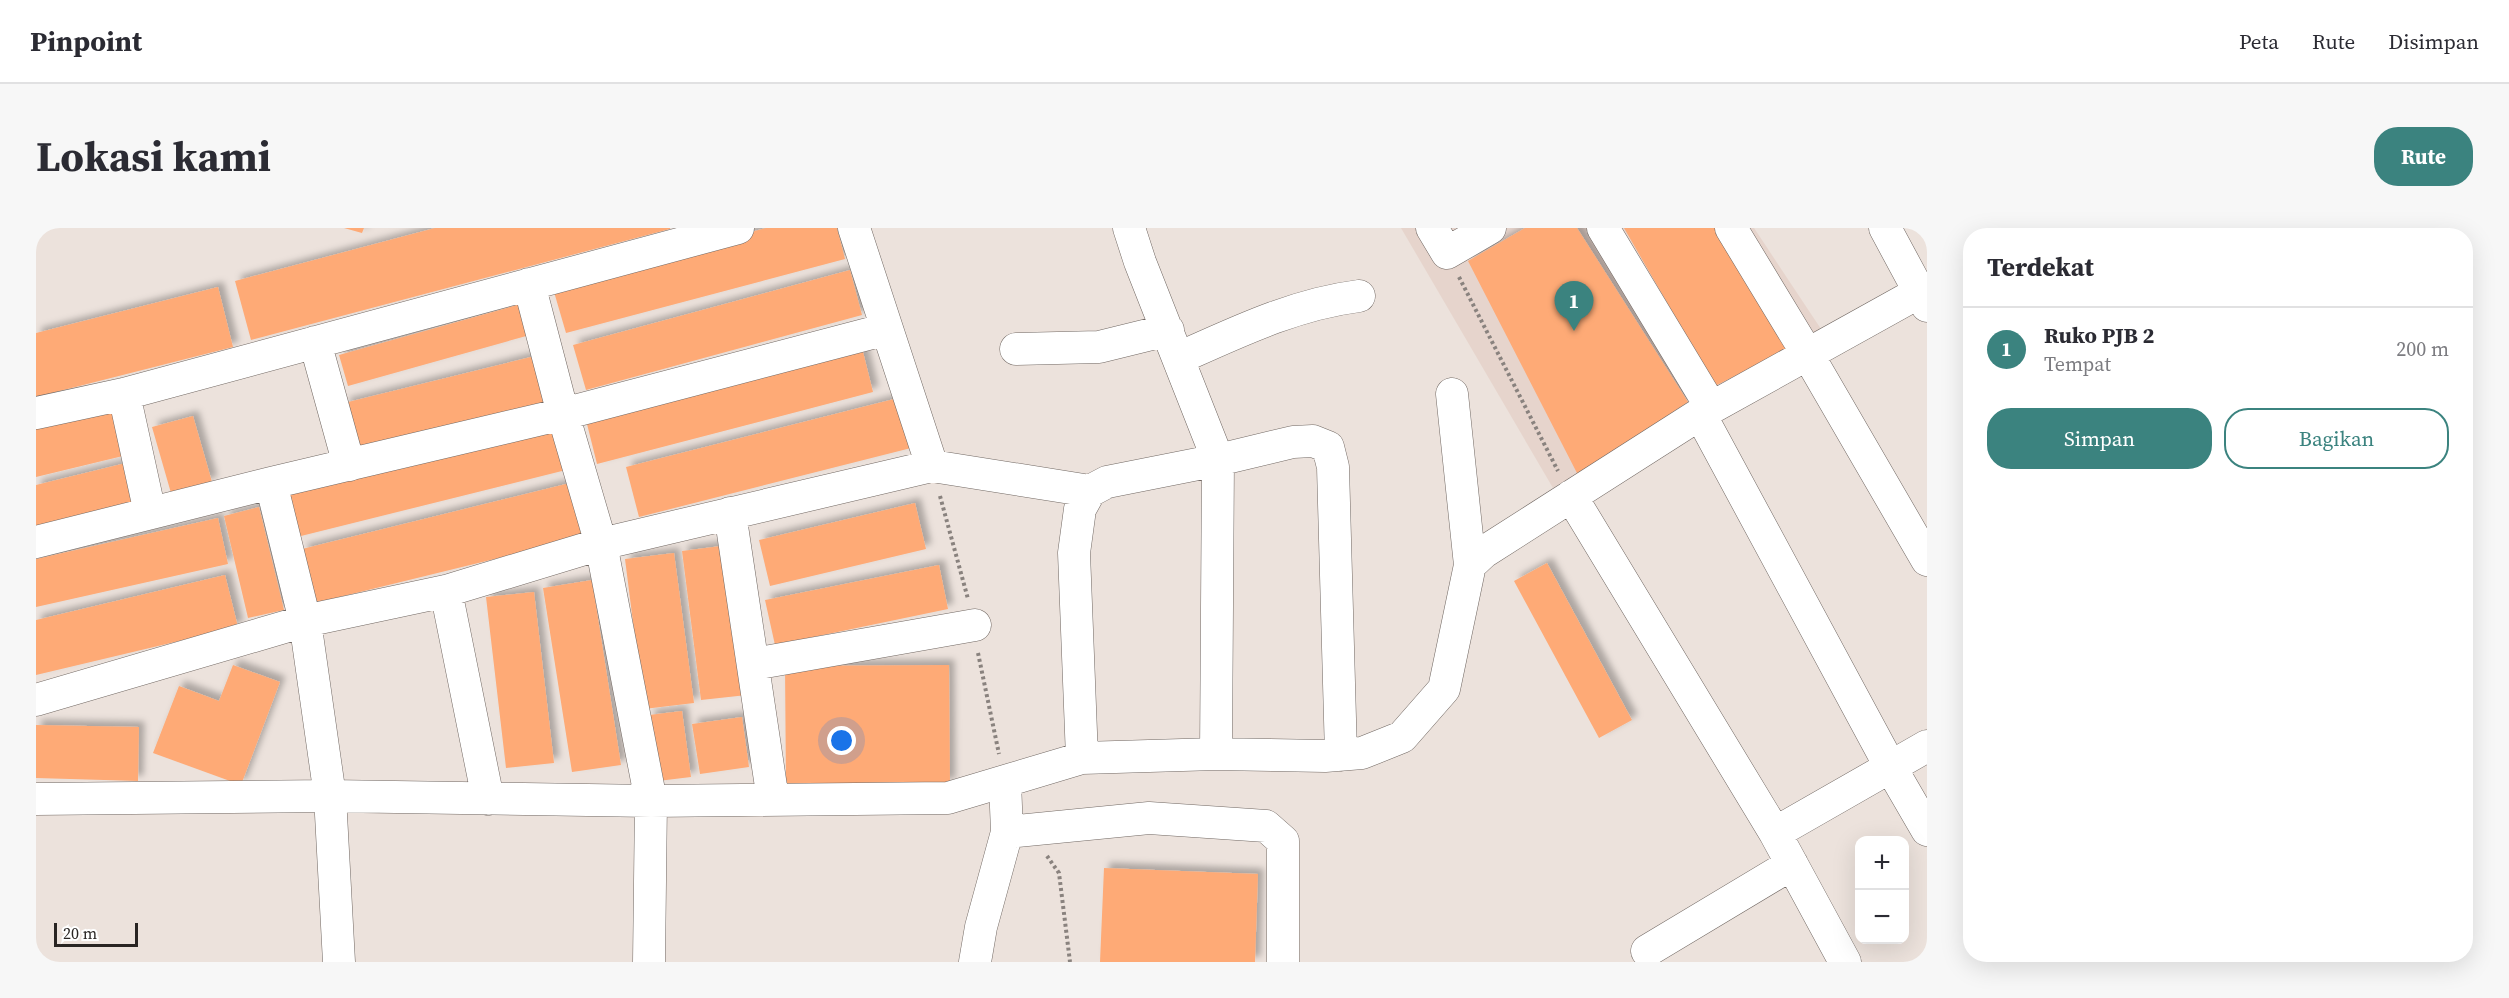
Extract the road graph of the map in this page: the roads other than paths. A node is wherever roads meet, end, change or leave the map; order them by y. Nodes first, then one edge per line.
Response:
1 (738, 228) edge
2 (854, 228) edge
3 (1129, 228) edge
4 (1490, 228) edge
5 (1603, 228) edge
6 (1731, 228) edge
7 (1885, 228) edge
8 (1439, 240) edge
9 (529, 284) junction
10 (1359, 296) dead end
11 (1924, 296) edge
12 (887, 330) junction
13 (315, 342) junction
14 (1173, 344) junction
15 (1016, 349) dead end
16 (1808, 355) junction
17 (124, 394) junction
18 (1452, 394) dead end
19 (1706, 410) junction
20 (36, 413) edge
21 (563, 414) junction
22 (1218, 460) junction
23 (349, 465) junction
24 (932, 466) junction
25 (271, 483) junction
26 (1090, 491) junction
27 (1571, 496) junction
28 (150, 513) junction
29 (730, 513) junction
30 (36, 542) edge
31 (601, 544) junction
32 (1927, 560) edge
33 (1470, 566) junction
34 (446, 591) junction
35 (305, 621) junction
36 (975, 625) road end
37 (753, 664) junction
38 (36, 700) edge
39 (1927, 746) edge
40 (1216, 754) junction
41 (1341, 755) junction
42 (1082, 758) junction
43 (1891, 768) junction
44 (1005, 782) junction
45 (330, 796) junction
46 (36, 799) edge
47 (488, 799) junction
48 (773, 800) junction
49 (651, 801) junction
50 (1927, 830) edge
51 (1007, 832) junction
52 (1775, 833) junction
53 (1792, 864) junction
54 (1647, 951) dead end
55 (339, 962) edge
56 (649, 962) edge
57 (975, 962) edge
58 (1282, 962) edge
59 (1845, 962) edge

1 - 9 street
2 - 12 street
3 - 14 street
4 - 8 street
5 - 19 street
6 - 16 street
7 - 11 street
9 - 13 street
9 - 21 street
10 - 14 street
11 - 16 street
12 - 21 street
12 - 24 street
13 - 17 street
13 - 23 street
14 - 15 street
14 - 22 street
16 - 19 street
16 - 32 street
17 - 20 street
17 - 28 street
18 - 33 street
19 - 27 street
19 - 43 street
21 - 23 street
21 - 31 street
22 - 26 street
22 - 40 street
22 - 41 street
23 - 25 street
24 - 26 street
24 - 29 street
25 - 28 street
25 - 35 street
26 - 42 street
27 - 33 street
27 - 52 street
28 - 30 street
29 - 31 street
29 - 37 street
31 - 34 street
31 - 49 street
33 - 41 street
34 - 35 street
34 - 47 street
35 - 38 street
35 - 45 street
36 - 37 street
37 - 48 street
39 - 43 street
40 - 41 street
40 - 42 street
42 - 44 street
43 - 50 street
43 - 52 street
44 - 48 street
44 - 51 street
45 - 46 street
45 - 47 street
45 - 55 street
47 - 49 street
48 - 49 street
49 - 56 street
51 - 57 street
51 - 58 street
52 - 53 street
53 - 54 street
53 - 59 street

